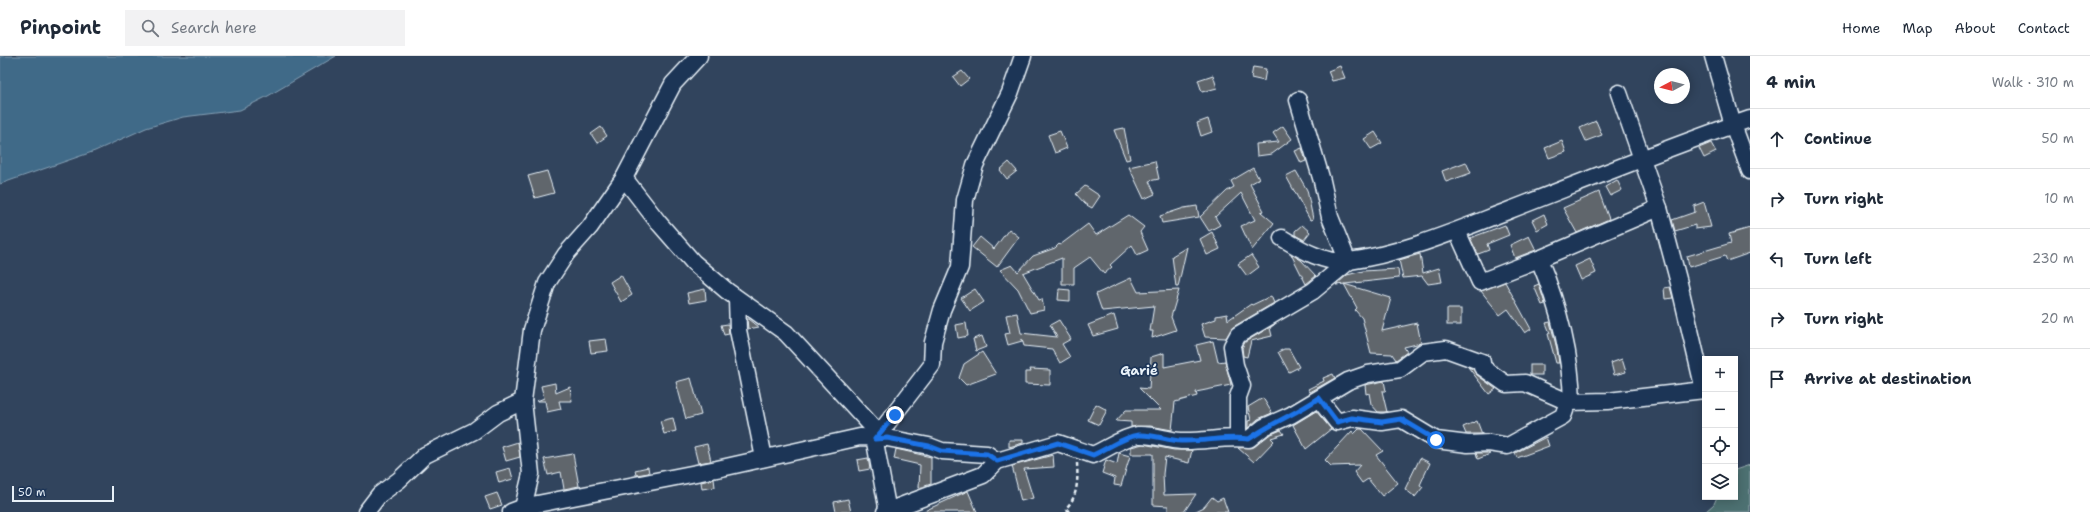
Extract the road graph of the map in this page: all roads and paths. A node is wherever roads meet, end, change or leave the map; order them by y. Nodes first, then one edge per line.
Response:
1 (698, 56) edge
2 (1023, 56) edge
3 (1713, 56) edge
4 (1619, 93) dead end
5 (1298, 100) dead end
6 (1750, 119) edge
7 (1733, 125) junction
8 (1642, 159) junction
9 (1750, 170) edge
10 (624, 178) junction
11 (1659, 208) junction
12 (1457, 231) junction
13 (1282, 238) dead end
14 (1539, 259) junction
15 (1348, 262) junction
16 (737, 298) junction
17 (1319, 398) junction
18 (523, 401) junction
19 (1570, 402) junction
20 (1238, 437) junction
21 (875, 439) junction
22 (1075, 448) junction
23 (764, 458) junction
24 (997, 461) junction
25 (519, 511) edge
26 (366, 512) edge
27 (887, 512) edge
28 (1069, 512) edge

1 - 10 street
2 - 21 street
3 - 7 street
4 - 8 street
5 - 15 street
6 - 7 street
7 - 8 street
7 - 9 street
8 - 11 street
8 - 12 street
10 - 16 street
10 - 18 street
11 - 14 street
11 - 19 street
12 - 14 street
12 - 15 street
13 - 15 street
14 - 19 street
15 - 20 street
16 - 21 street
16 - 23 street
17 - 19 street
17 - 19 street
17 - 20 street
18 - 25 street
18 - 26 street
20 - 22 street
21 - 23 street
21 - 24 street
21 - 27 street
22 - 24 street
22 - 28 path
23 - 25 street
24 - 27 street

